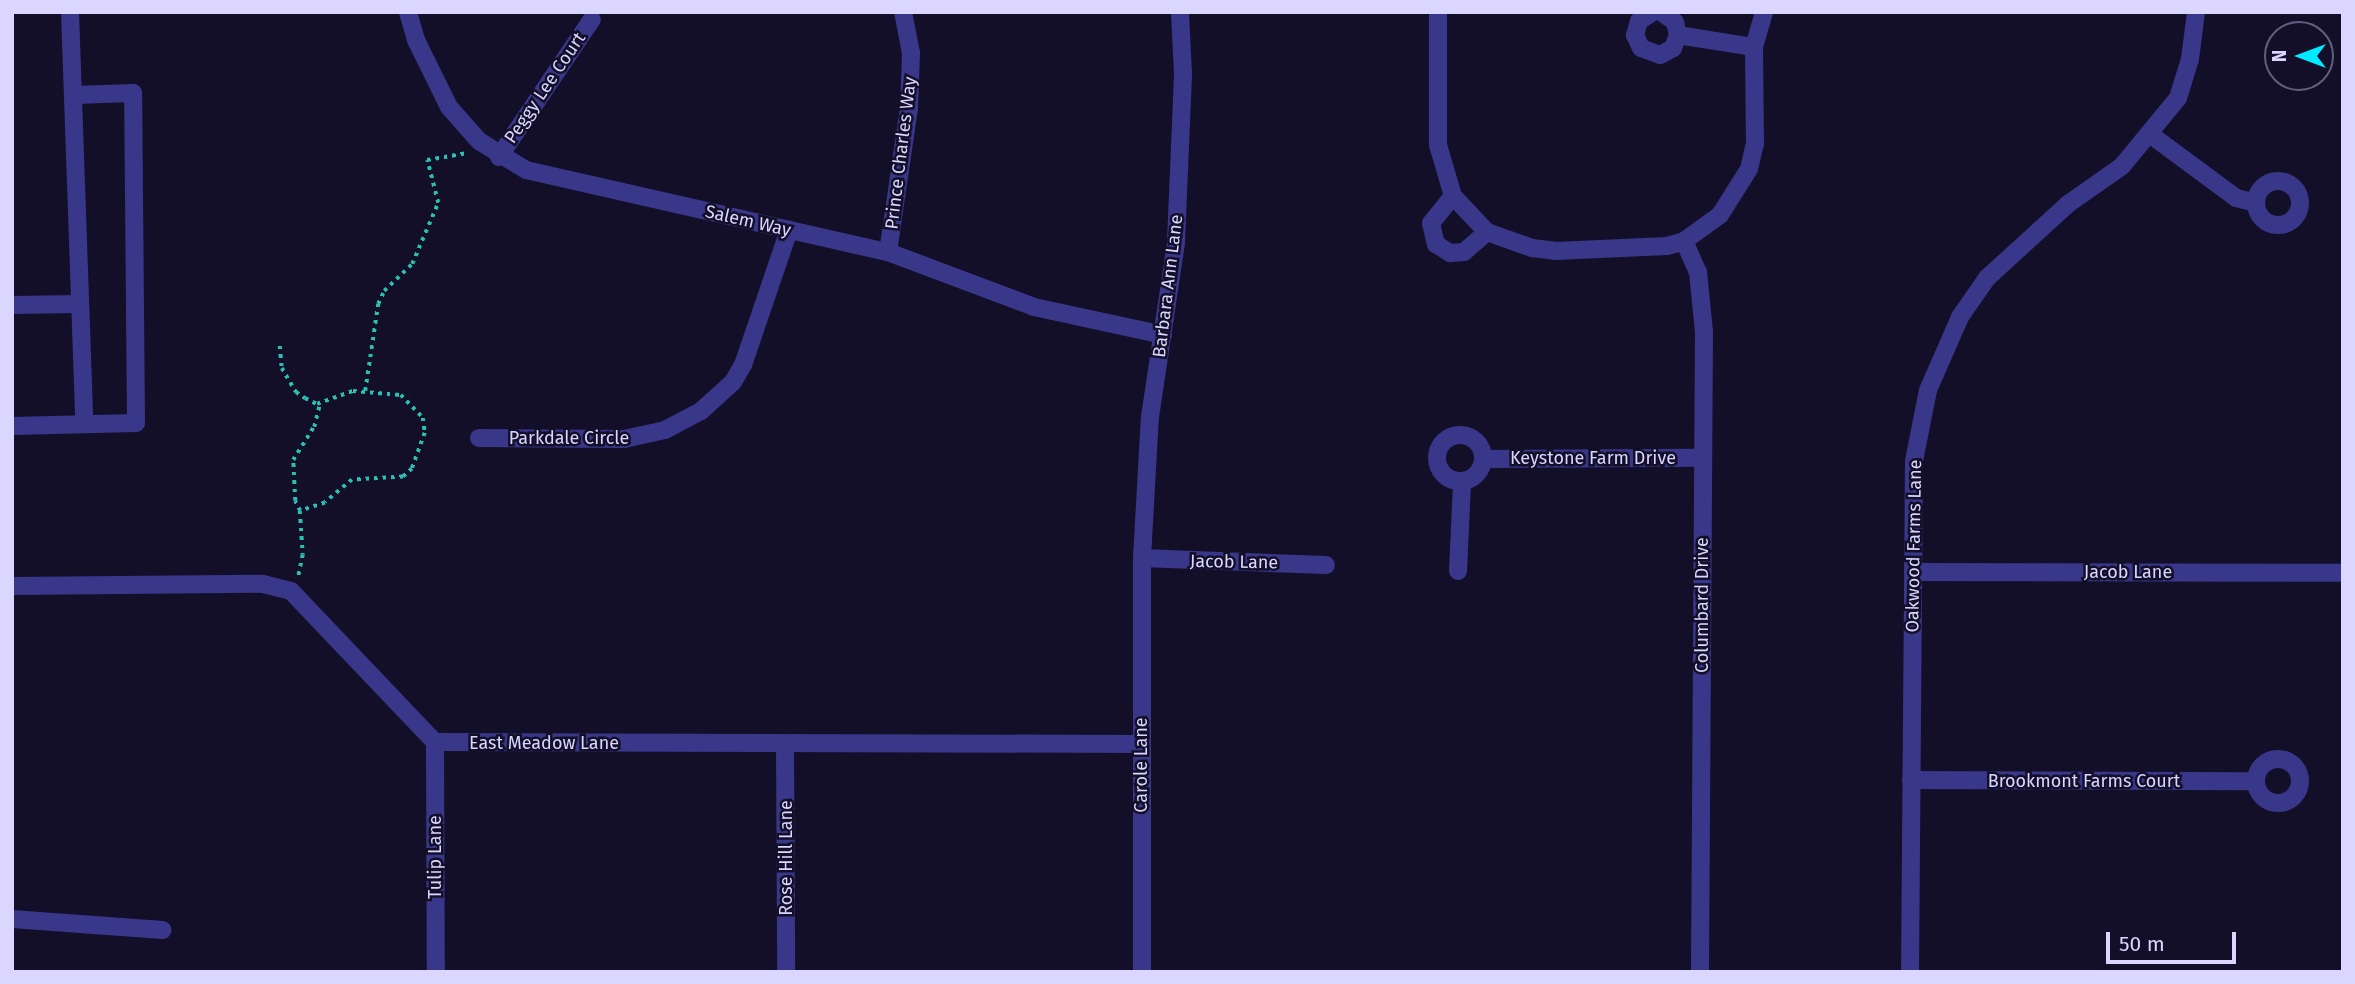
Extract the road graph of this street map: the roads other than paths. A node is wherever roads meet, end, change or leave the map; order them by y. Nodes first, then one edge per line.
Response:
1 (70, 12) edge
2 (408, 12) edge
3 (903, 12) edge
4 (1180, 12) edge
5 (1438, 12) edge
6 (1653, 12) edge
7 (1661, 12) edge
8 (1764, 12) edge
9 (2196, 12) edge
10 (592, 19) dead end
11 (1678, 35) junction
12 (1754, 47) junction
13 (74, 95) junction
14 (2151, 135) junction
15 (499, 157) junction
16 (1453, 196) junction
17 (2256, 203) dead end
18 (789, 230) junction
19 (1487, 232) junction
20 (1684, 241) junction
21 (888, 252) junction
22 (12, 304) edge
23 (78, 304) junction
24 (1163, 335) junction
25 (84, 423) junction
26 (12, 426) edge
27 (479, 438) dead end
28 (1483, 458) junction
29 (1703, 458) junction
30 (1462, 482) junction
31 (1142, 558) junction
32 (1326, 565) dead end
33 (1458, 571) dead end
34 (1913, 572) junction
35 (2343, 573) edge
36 (12, 586) edge
37 (435, 742) junction
38 (785, 744) junction
39 (1141, 744) junction
40 (1911, 780) junction
41 (2256, 781) dead end
42 (12, 919) edge
43 (163, 930) dead end
44 (436, 972) edge
45 (786, 972) edge
46 (1142, 972) edge
47 (1700, 972) edge
48 (1910, 972) edge

1 - 13 street
2 - 15 street, Salem Way
3 - 21 street, Prince Charles Way
4 - 24 street, Barbara Ann Lane
5 - 16 street
6 - 11 street
7 - 11 street
8 - 12 street
9 - 14 street, Oakwood Farms Lane
10 - 15 street, Peggy Lee Court
11 - 12 street
12 - 20 street
13 - 23 street
13 - 25 street
14 - 17 street
14 - 34 street, Oakwood Farms Lane
15 - 18 street, Salem Way
16 - 19 street
16 - 19 street
18 - 21 street, Salem Way
18 - 27 street, Parkdale Circle
19 - 20 street
20 - 29 street, Columbard Drive
21 - 24 street, Salem Way
22 - 23 street
23 - 25 street
24 - 31 street, Barbara Ann Lane
25 - 26 street
28 - 29 street, Keystone Farm Drive
28 - 30 street
28 - 30 street
29 - 47 street, Columbard Drive
30 - 33 street
31 - 32 street, Jacob Lane
31 - 39 street, Carole Lane
34 - 35 street, Jacob Lane
34 - 40 street, Oakwood Farms Lane
36 - 37 street
37 - 38 street, East Meadow Lane
37 - 44 street, Tulip Lane
38 - 39 street, East Meadow Lane
38 - 45 street, Rose Hill Lane
39 - 46 street, Carole Lane
40 - 41 street, Brookmont Farms Court
40 - 48 street, Oakwood Farms Lane
42 - 43 street

